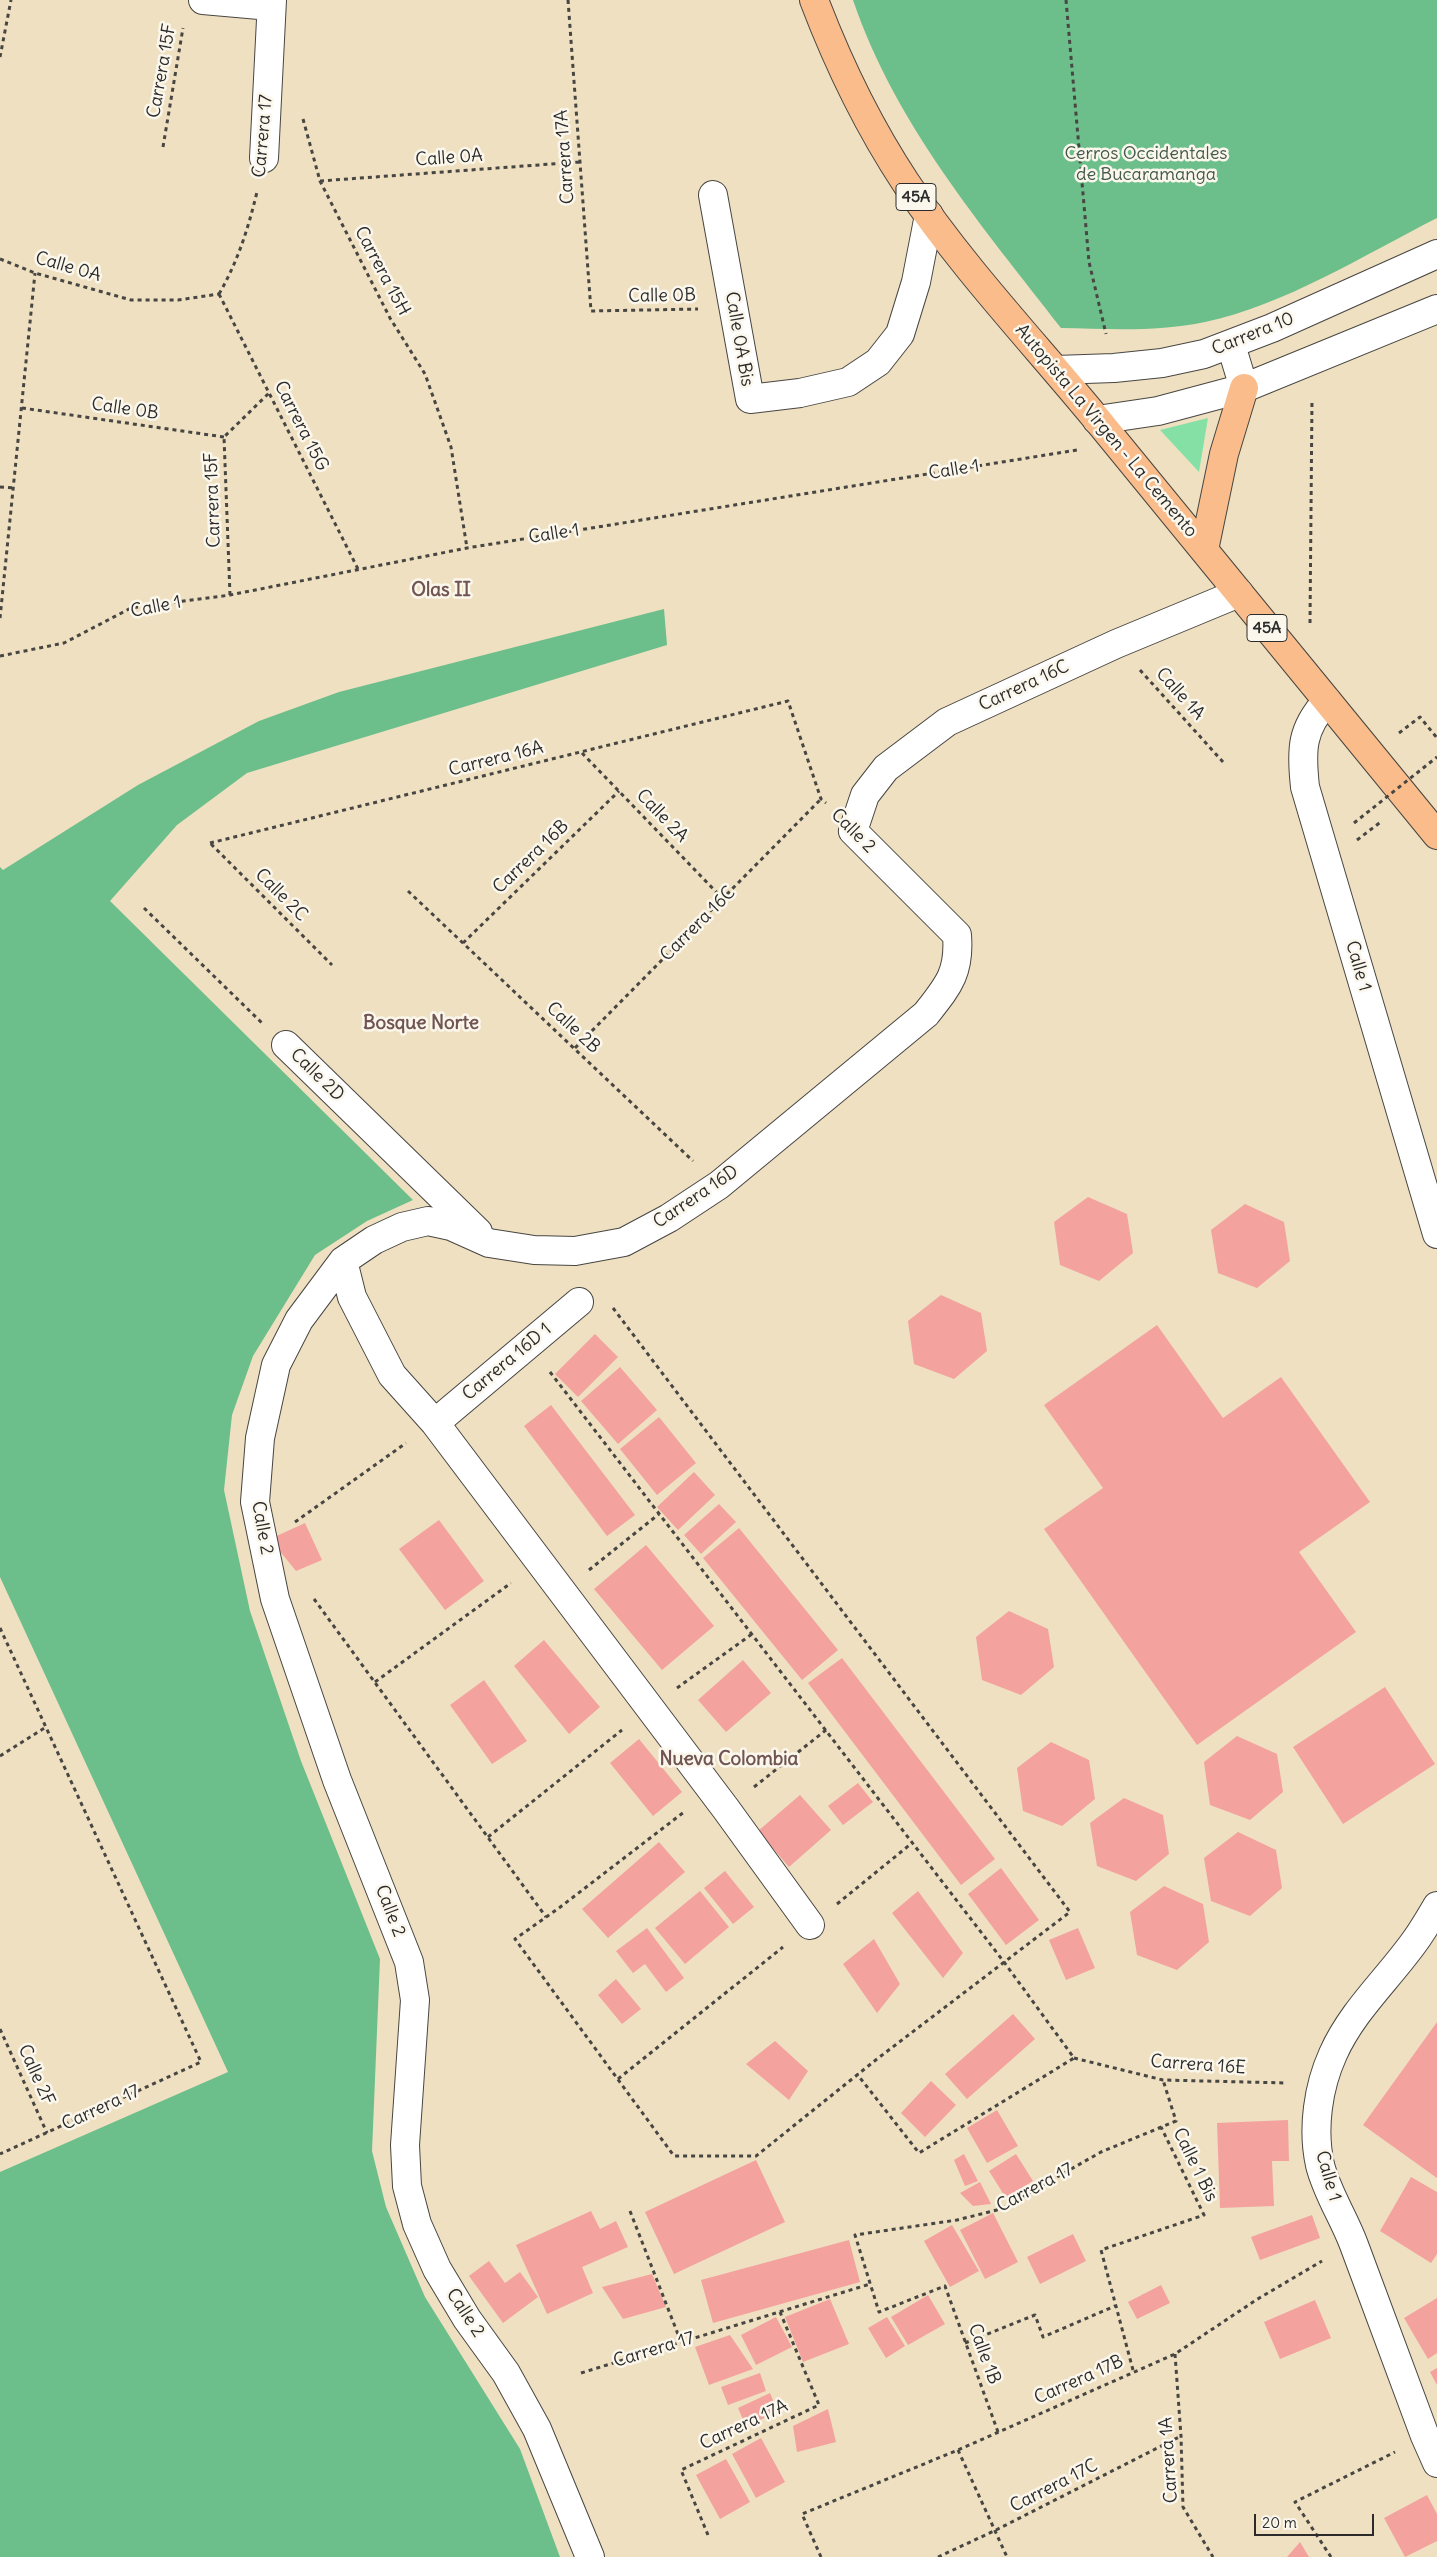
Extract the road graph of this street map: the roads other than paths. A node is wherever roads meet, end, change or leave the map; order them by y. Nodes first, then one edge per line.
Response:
1 (814, 0) edge
2 (272, 3) edge
3 (194, 10) edge
4 (264, 158) road end
5 (713, 195) dead end
6 (929, 215) junction
7 (1437, 254) edge
8 (1437, 309) edge
9 (1231, 345) junction
10 (1056, 370) junction
11 (1244, 388) junction
12 (1097, 420) junction
13 (1204, 550) junction
14 (1239, 593) junction
15 (1327, 701) junction
16 (853, 831) joint
17 (1437, 835) edge
18 (957, 935) joint
19 (286, 1045) road end
20 (1437, 1234) edge
21 (489, 1243) junction
22 (343, 1261) junction
23 (579, 1302) dead end
24 (435, 1423) junction
25 (1437, 1906) edge
26 (810, 1925) road end
27 (1437, 2462) edge
28 (590, 2557) edge

1 - 6 main road, Autopista La Virgen - La Cemento / 45A
2 - 3 street
2 - 4 street, Carrera 17
5 - 6 street, Calle 0A Bis
6 - 10 main road, Autopista La Virgen - La Cemento / 45A
7 - 9 street, Carrera 10
8 - 11 street
9 - 10 street, Carrera 10
9 - 11 street
10 - 12 main road, Autopista La Virgen - La Cemento / 45A
11 - 12 street
11 - 13 main road
12 - 13 main road, Autopista La Virgen - La Cemento / 45A
13 - 14 main road, Autopista La Virgen - La Cemento / 45A
14 - 15 main road, Autopista La Virgen - La Cemento / 45A
14 - 16 street, Carrera 16C
15 - 17 main road, Autopista La Virgen - La Cemento / 45A
15 - 20 street, Calle 1
16 - 18 street, Calle 2
18 - 21 street, Carrera 16D
19 - 21 street, Calle 2D
21 - 22 street, Carrera 16D
22 - 24 street
22 - 28 street, Calle 2
23 - 24 street, Carrera 16D 1
24 - 26 street
25 - 27 street, Calle 1

